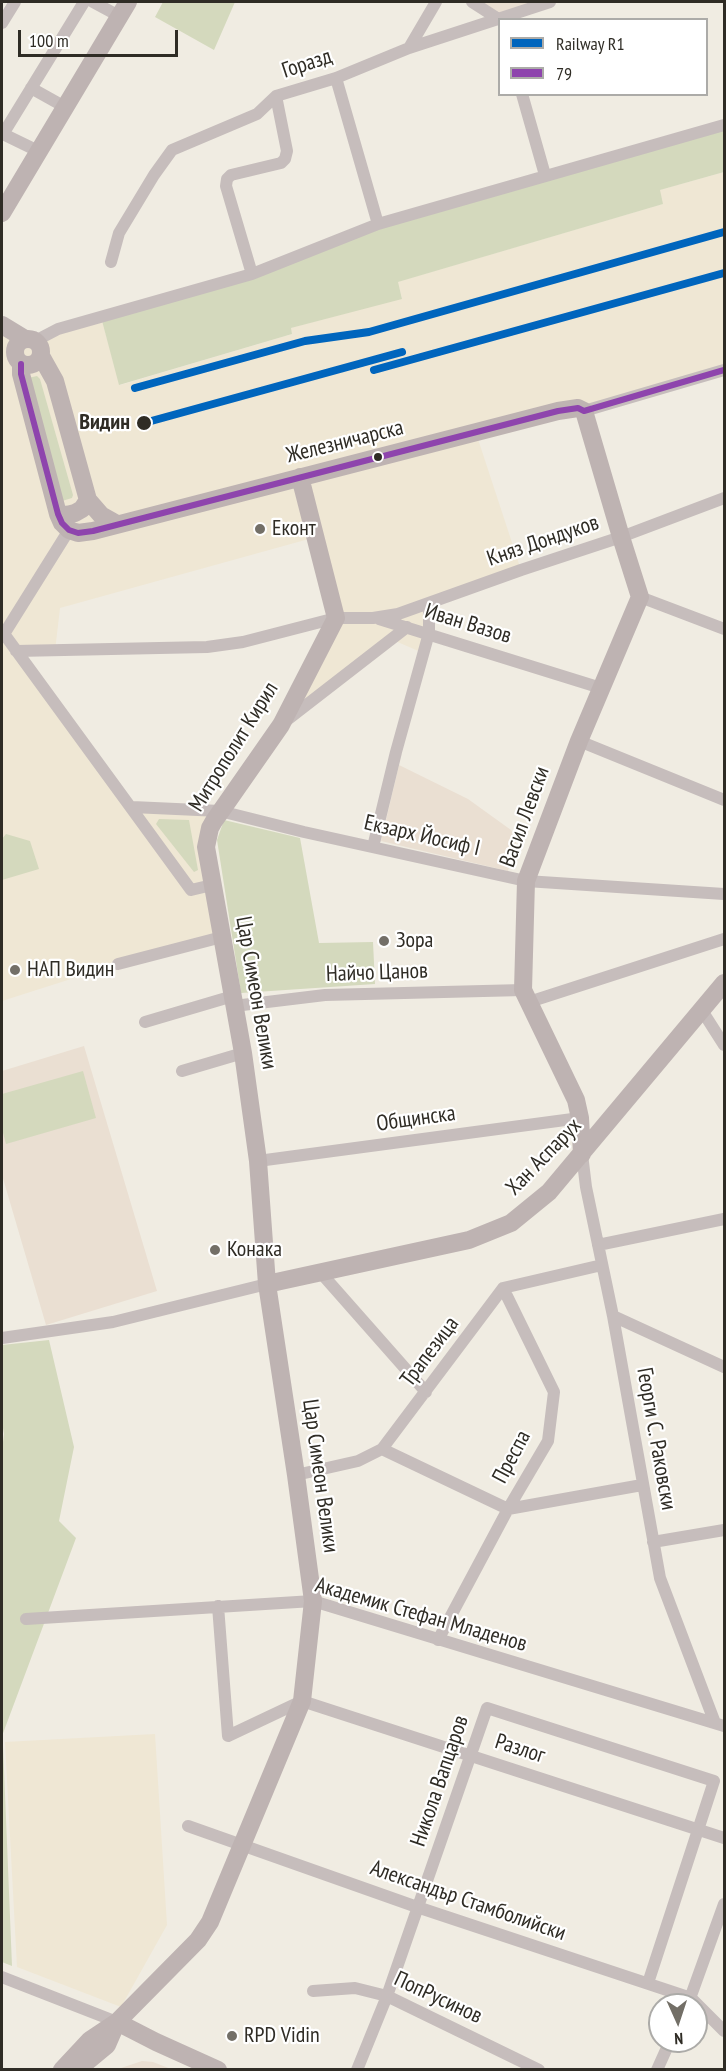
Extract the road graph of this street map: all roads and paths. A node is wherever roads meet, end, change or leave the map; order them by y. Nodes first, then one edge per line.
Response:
1 (15, 2) edge
2 (84, 2) edge
3 (93, 2) edge
4 (436, 2) edge
5 (472, 2) edge
6 (550, 2) edge
7 (124, 9) edge
8 (498, 18) edge
9 (503, 18) edge
10 (498, 20) edge
11 (2, 23) edge
12 (409, 48) junction
13 (336, 78) junction
14 (31, 88) junction
15 (276, 96) junction
16 (523, 96) edge
17 (65, 107) junction
18 (724, 126) edge
19 (38, 151) junction
20 (545, 175) junction
21 (2, 213) edge
22 (378, 224) junction
23 (111, 262) dead end
24 (252, 274) junction
25 (2, 326) edge
26 (23, 349) edge
27 (724, 370) edge
28 (585, 411) junction
29 (300, 477) junction
30 (724, 498) edge
31 (88, 500) junction
32 (58, 514) junction
33 (117, 524) junction
34 (69, 530) junction
35 (621, 537) junction
36 (640, 597) junction
37 (429, 604) junction
38 (336, 618) junction
39 (373, 618) junction
40 (407, 627) junction
41 (724, 629) edge
42 (2, 632) edge
43 (429, 633) junction
44 (16, 651) junction
45 (601, 688) junction
46 (280, 725) junction
47 (579, 741) junction
48 (724, 800) edge
49 (132, 807) junction
50 (220, 811) junction
51 (207, 838) joint
52 (373, 847) junction
53 (526, 881) junction
54 (212, 885) junction
55 (724, 894) edge
56 (222, 937) junction
57 (724, 939) edge
58 (118, 964) dead end
59 (724, 983) edge
60 (526, 996) junction
61 (233, 1001) junction
62 (701, 1009) junction
63 (145, 1022) dead end
64 (724, 1045) edge
65 (243, 1053) junction
66 (182, 1071) dead end
67 (580, 1118) junction
68 (582, 1154) junction
69 (258, 1161) junction
70 (724, 1219) edge
71 (598, 1245) junction
72 (602, 1265) junction
73 (321, 1273) junction
74 (267, 1284) junction
75 (503, 1288) junction
76 (613, 1316) junction
77 (2, 1338) edge
78 (724, 1367) edge
79 (426, 1392) junction
80 (382, 1449) junction
81 (296, 1475) junction
82 (642, 1485) junction
83 (508, 1509) junction
84 (724, 1530) edge
85 (653, 1542) junction
86 (313, 1601) junction
87 (218, 1606) junction
88 (26, 1619) dead end
89 (438, 1640) junction
90 (302, 1701) junction
91 (720, 1724) edge
92 (472, 1755) junction
93 (188, 1826) dead end
94 (698, 1829) junction
95 (724, 1838) edge
96 (241, 1846) junction
97 (724, 1904) edge
98 (417, 1907) junction
99 (2, 1977) edge
100 (648, 1983) junction
101 (314, 1991) dead end
102 (670, 1993) edge
103 (693, 1993) edge
104 (387, 1996) junction
105 (708, 2017) edge
106 (117, 2022) junction
107 (724, 2031) edge
108 (665, 2053) edge
109 (62, 2070) edge
110 (77, 2070) edge
111 (218, 2070) edge
112 (357, 2070) edge
113 (539, 2070) edge
114 (657, 2070) edge

1 - 11 street
2 - 14 street
3 - 7 street
4 - 12 street
5 - 8 street
6 - 9 street, Горазд
7 - 17 street
10 - 12 street, Горазд
12 - 13 street, Горазд
13 - 15 street, Горазд
13 - 22 street
14 - 17 street
14 - 19 street
15 - 23 street, Горазд
15 - 24 street
16 - 20 street
17 - 19 street
18 - 20 street
19 - 21 street
20 - 22 street
22 - 24 street
24 - 26 street
25 - 26 street
26 - 31 street
26 - 32 street
27 - 28 street, Железничарска
28 - 29 street, Железничарска
28 - 35 street
29 - 33 street, Железничарска
29 - 38 street
30 - 35 street, Княз Дондуков
31 - 32 street
31 - 33 street
32 - 34 street
33 - 34 street, Железничарска
34 - 42 street
35 - 36 street
35 - 37 street, Княз Дондуков
36 - 41 street
36 - 45 street, Васил Левски
37 - 39 street, Княз Дондуков
37 - 43 street
38 - 39 street, Княз Дондуков
38 - 44 street, Княз Дондуков
38 - 46 street, Митрополит Кирил
39 - 40 street, Княз Дондуков
40 - 43 street, Иван Вазов
40 - 46 street, Иван Вазов
42 - 44 street
43 - 45 street, Иван Вазов
43 - 52 street
44 - 49 street
45 - 47 street, Васил Левски
46 - 50 street, Митрополит Кирил
47 - 48 street
47 - 53 street, Васил Левски
49 - 50 street, Екзарх Йосиф I
49 - 54 street
50 - 51 street, Митрополит Кирил
50 - 52 street, Екзарх Йосиф I
51 - 54 street, Цар Симеон Велики
52 - 53 street, Екзарх Йосиф I
53 - 55 street, Екзарх Йосиф I
53 - 60 street, Васил Левски
54 - 56 street, Цар Симеон Велики
56 - 58 street
56 - 61 street, Цар Симеон Велики
57 - 60 street, Найчо Цанов
59 - 62 street, Хан Аспарух
60 - 61 street, Найчо Цанов
60 - 67 street, Васил Левски
61 - 63 street, Найчо Цанов
61 - 65 street, Цар Симеон Велики
62 - 64 street
62 - 68 street, Хан Аспарух
65 - 66 street
65 - 69 street, Цар Симеон Велики
67 - 68 street, Васил Левски
67 - 69 street, Общинска
68 - 71 street, Георги С. Раковски
68 - 73 street, Хан Аспарух
69 - 74 street, Цар Симеон Велики
70 - 71 street
71 - 72 street, Георги С. Раковски
72 - 75 street
72 - 76 street, Георги С. Раковски
73 - 74 street, Хан Аспарух
73 - 79 street
74 - 77 street
74 - 81 street, Цар Симеон Велики
75 - 79 street, Трапезица
75 - 83 street, Преспа
76 - 78 street
76 - 82 street, Георги С. Раковски
79 - 80 street, Трапезица
80 - 81 street, Трапезица
80 - 83 street
81 - 86 street, Цар Симеон Велики
82 - 83 street
82 - 85 street, Георги С. Раковски
83 - 89 street, Преспа
84 - 85 street
85 - 91 street, Георги С. Раковски
86 - 87 street, Академик Стефан Младенов
86 - 89 street, Академик Стефан Младенов
86 - 90 street, Цар Симеон Велики
87 - 88 street, Академик Стефан Младенов
87 - 90 street
89 - 91 street, Академик Стефан Младенов
90 - 92 street, Разлог
90 - 96 street, Цар Симеон Велики
92 - 94 street, Разлог
92 - 94 street, Никола Вапцаров
92 - 98 street, Никола Вапцаров
93 - 96 street, Александър Стамболийски
94 - 95 street, Разлог
94 - 100 street
96 - 98 street, Александър Стамболийски
96 - 106 street, Цар Симеон Велики
97 - 103 street
98 - 100 street, Александър Стамболийски
98 - 104 street, Никола Вапцаров
99 - 106 street
100 - 102 street, Александър Стамболийски
101 - 104 street, ПопРусинов
104 - 112 street, Никола Вапцаров
104 - 113 street, ПопРусинов
105 - 107 street, Александър Стамболийски
106 - 109 street, Цар Симеон Велики
106 - 110 street, Цар Симеон Велики
106 - 111 street
108 - 114 street

